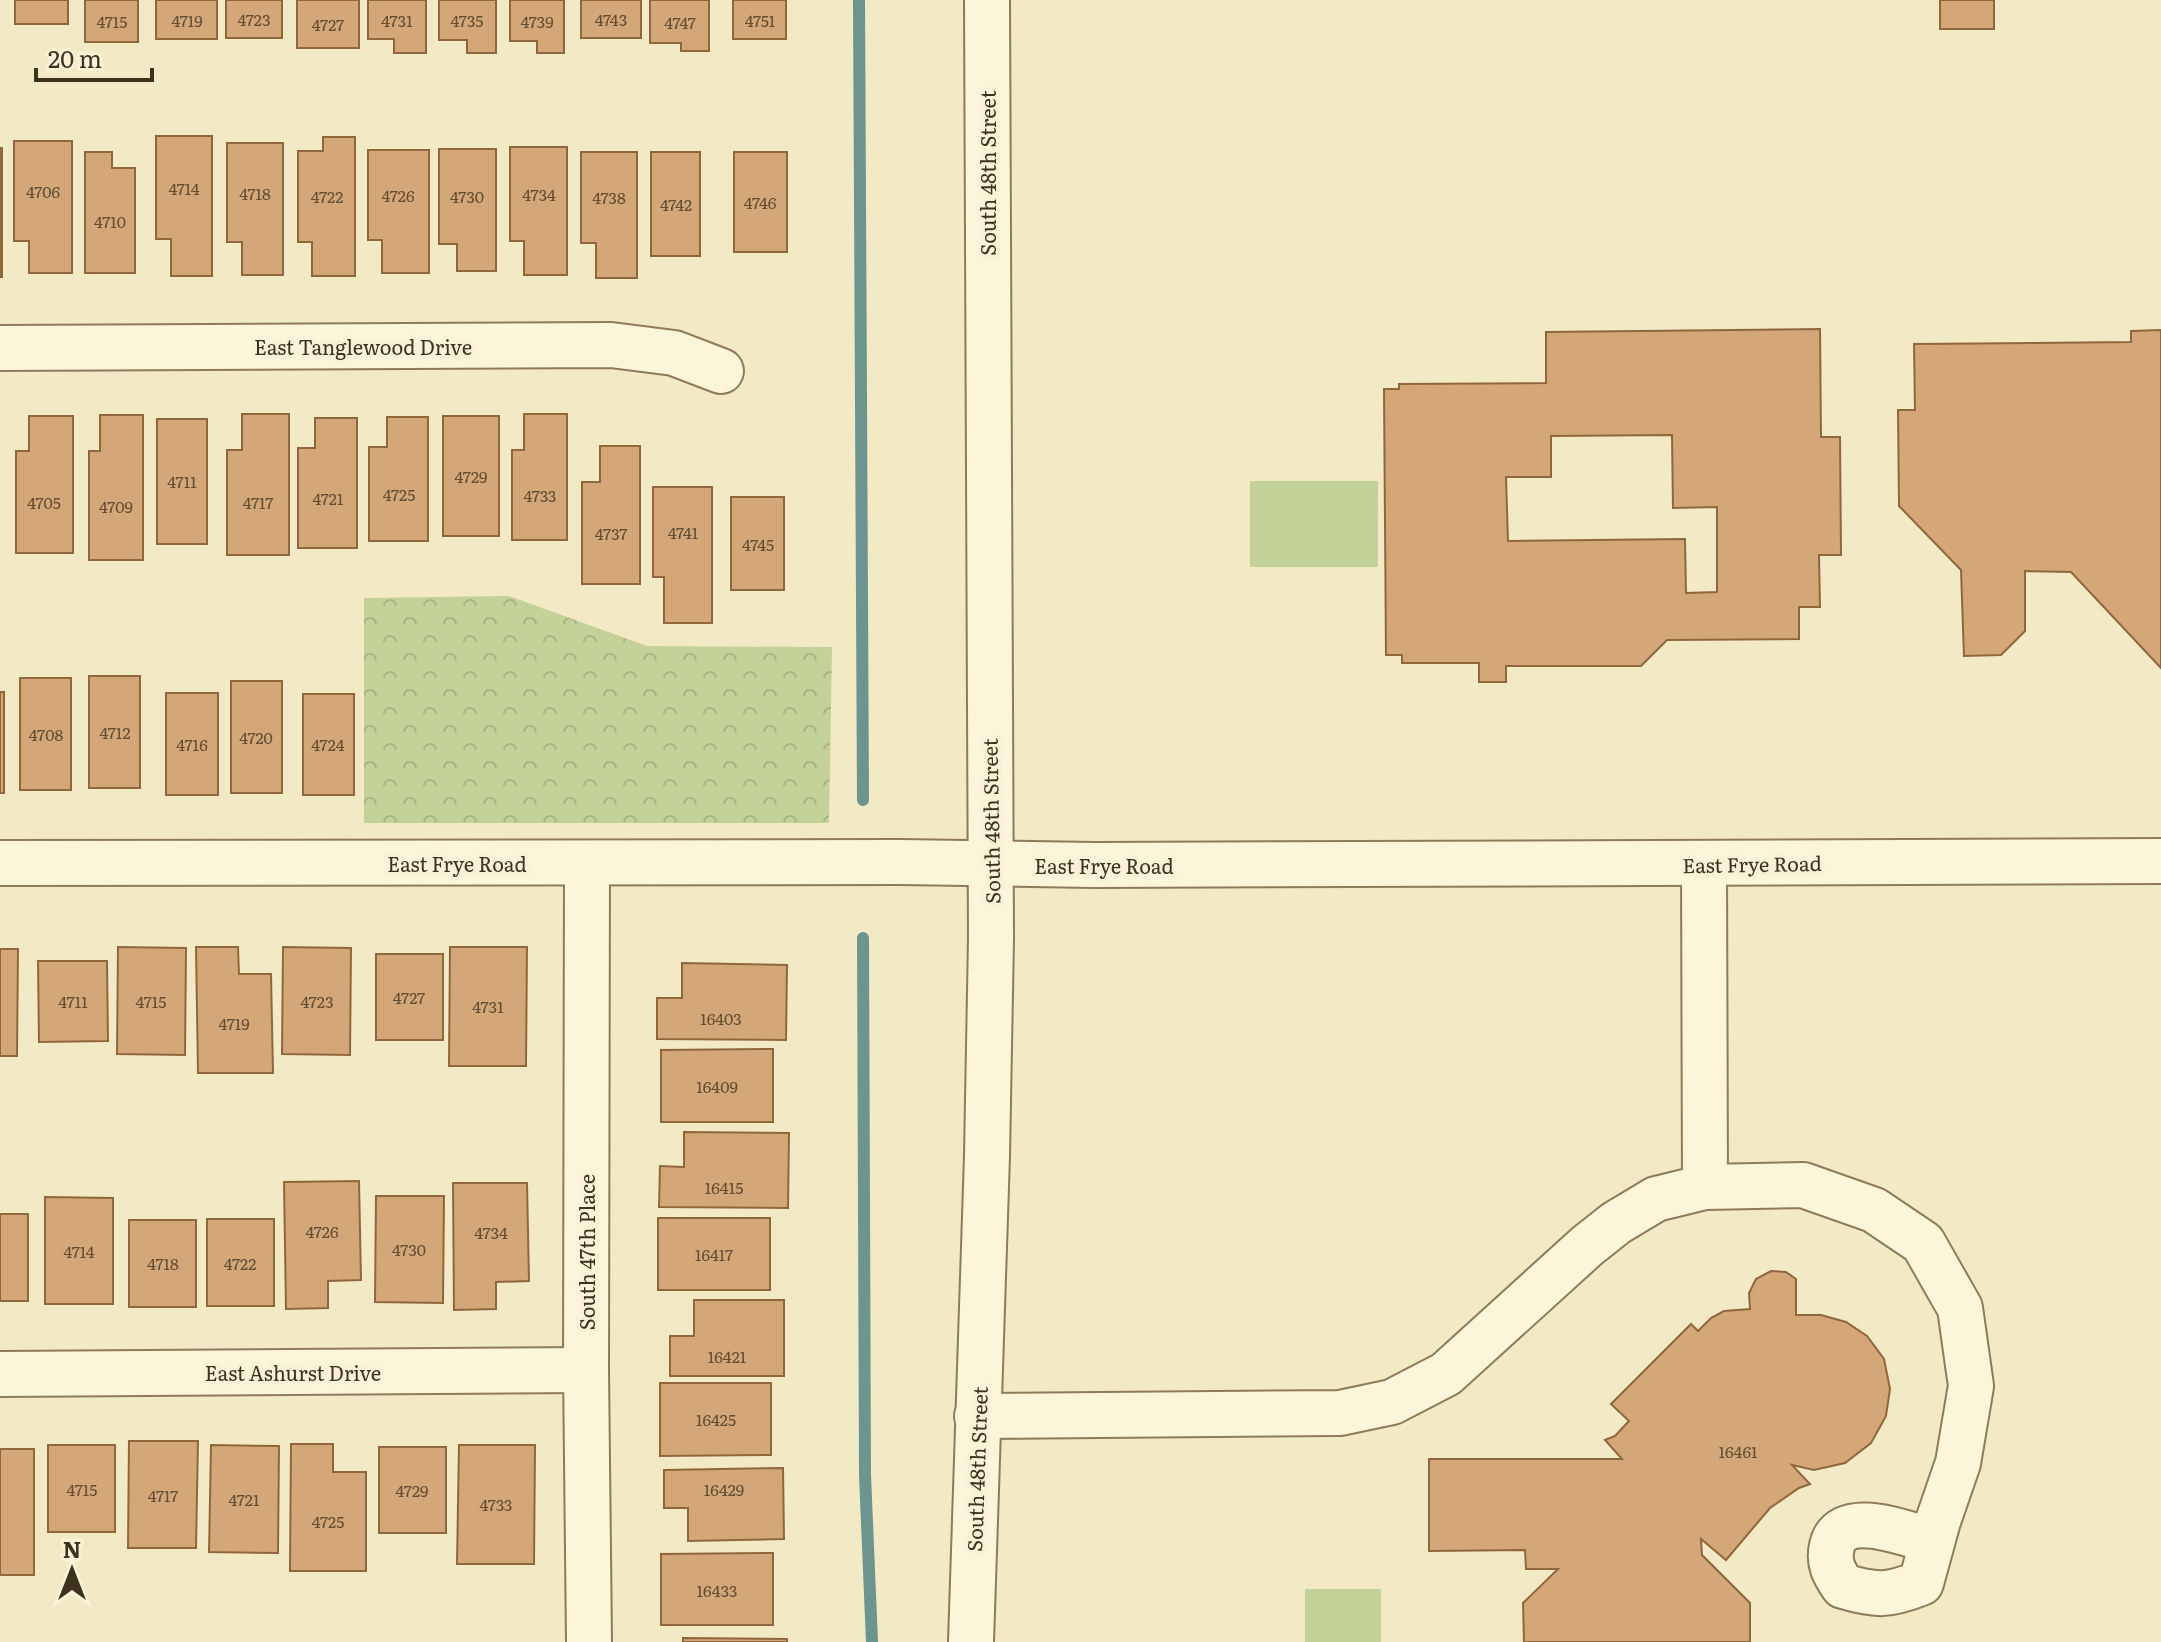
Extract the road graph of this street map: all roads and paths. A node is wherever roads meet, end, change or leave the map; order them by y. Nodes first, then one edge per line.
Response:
1 (987, 0) edge
2 (0, 348) edge
3 (721, 371) dead end
4 (2161, 861) edge
5 (0, 863) edge
6 (587, 863) junction
7 (1704, 864) junction
8 (990, 865) junction
9 (1705, 1187) junction
10 (586, 1370) junction
11 (0, 1374) edge
12 (977, 1416) junction
13 (1932, 1541) dead end
14 (589, 1642) edge
15 (971, 1642) edge

1 - 8 street, South 48th Street
2 - 3 street, East Tanglewood Drive
4 - 7 street, East Frye Road
5 - 6 street, East Frye Road
6 - 8 street, East Frye Road
6 - 10 street, South 47th Place
7 - 8 street, East Frye Road
7 - 9 street
8 - 12 street, South 48th Street
9 - 12 street
9 - 13 street
10 - 11 street, East Ashurst Drive
10 - 14 street, South 47th Place
12 - 15 street, South 48th Street

